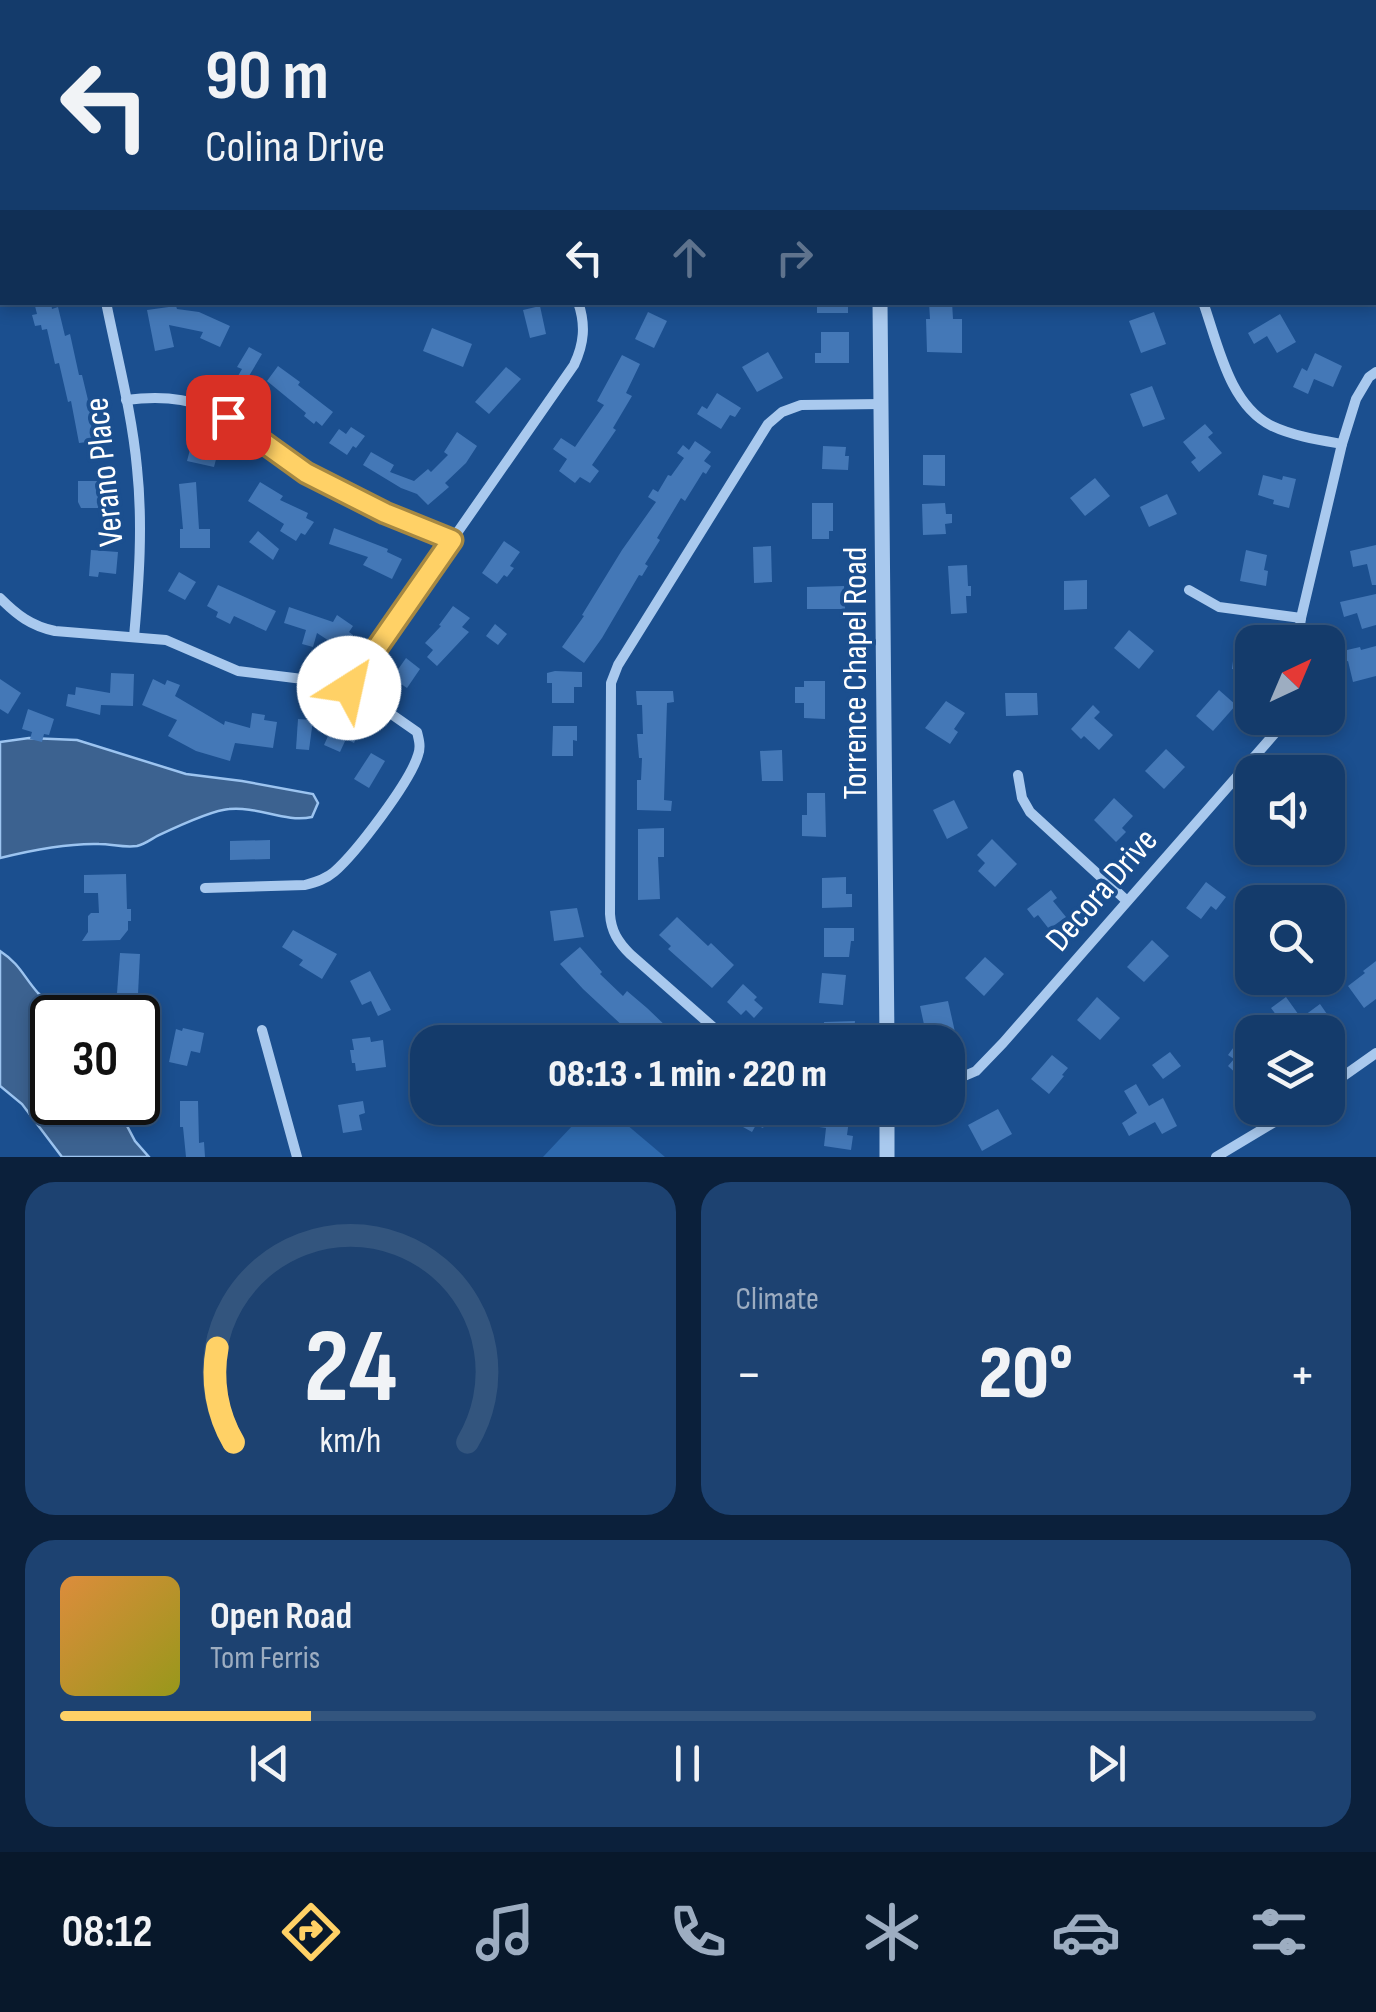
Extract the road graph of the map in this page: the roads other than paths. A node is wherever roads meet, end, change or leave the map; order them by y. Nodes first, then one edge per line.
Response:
1 (107, 305) edge
2 (579, 305) edge
3 (880, 305) edge
4 (1204, 305) edge
5 (1376, 372) edge
6 (126, 400) junction
7 (882, 404) junction
8 (1342, 444) junction
9 (452, 540) junction
10 (1190, 590) dead end
11 (0, 598) edge
12 (1301, 618) junction
13 (1300, 625) edge
14 (134, 637) junction
15 (349, 688) junction
16 (1273, 735) edge
17 (1018, 775) dead end
18 (205, 888) dead end
19 (1127, 901) junction
20 (711, 1025) edge
21 (886, 1025) edge
22 (262, 1030) dead end
23 (1376, 1053) edge
24 (1345, 1075) edge
25 (965, 1076) edge
26 (887, 1125) edge
27 (1270, 1125) edge
28 (297, 1157) edge
29 (888, 1157) edge
30 (1216, 1157) edge

1 - 6 street, Verano Place
2 - 9 street
3 - 7 street, Torrence Chapel Road
4 - 8 street
5 - 8 street
6 - 9 street
6 - 14 street, Verano Place
7 - 20 street
7 - 21 street, Torrence Chapel Road
8 - 12 street
9 - 15 street
10 - 12 street
11 - 14 street
12 - 13 street
14 - 15 street
15 - 18 street
16 - 19 street, Decora Drive
17 - 19 street
19 - 25 street, Decora Drive
22 - 28 street
23 - 24 street
26 - 29 street
27 - 30 street

